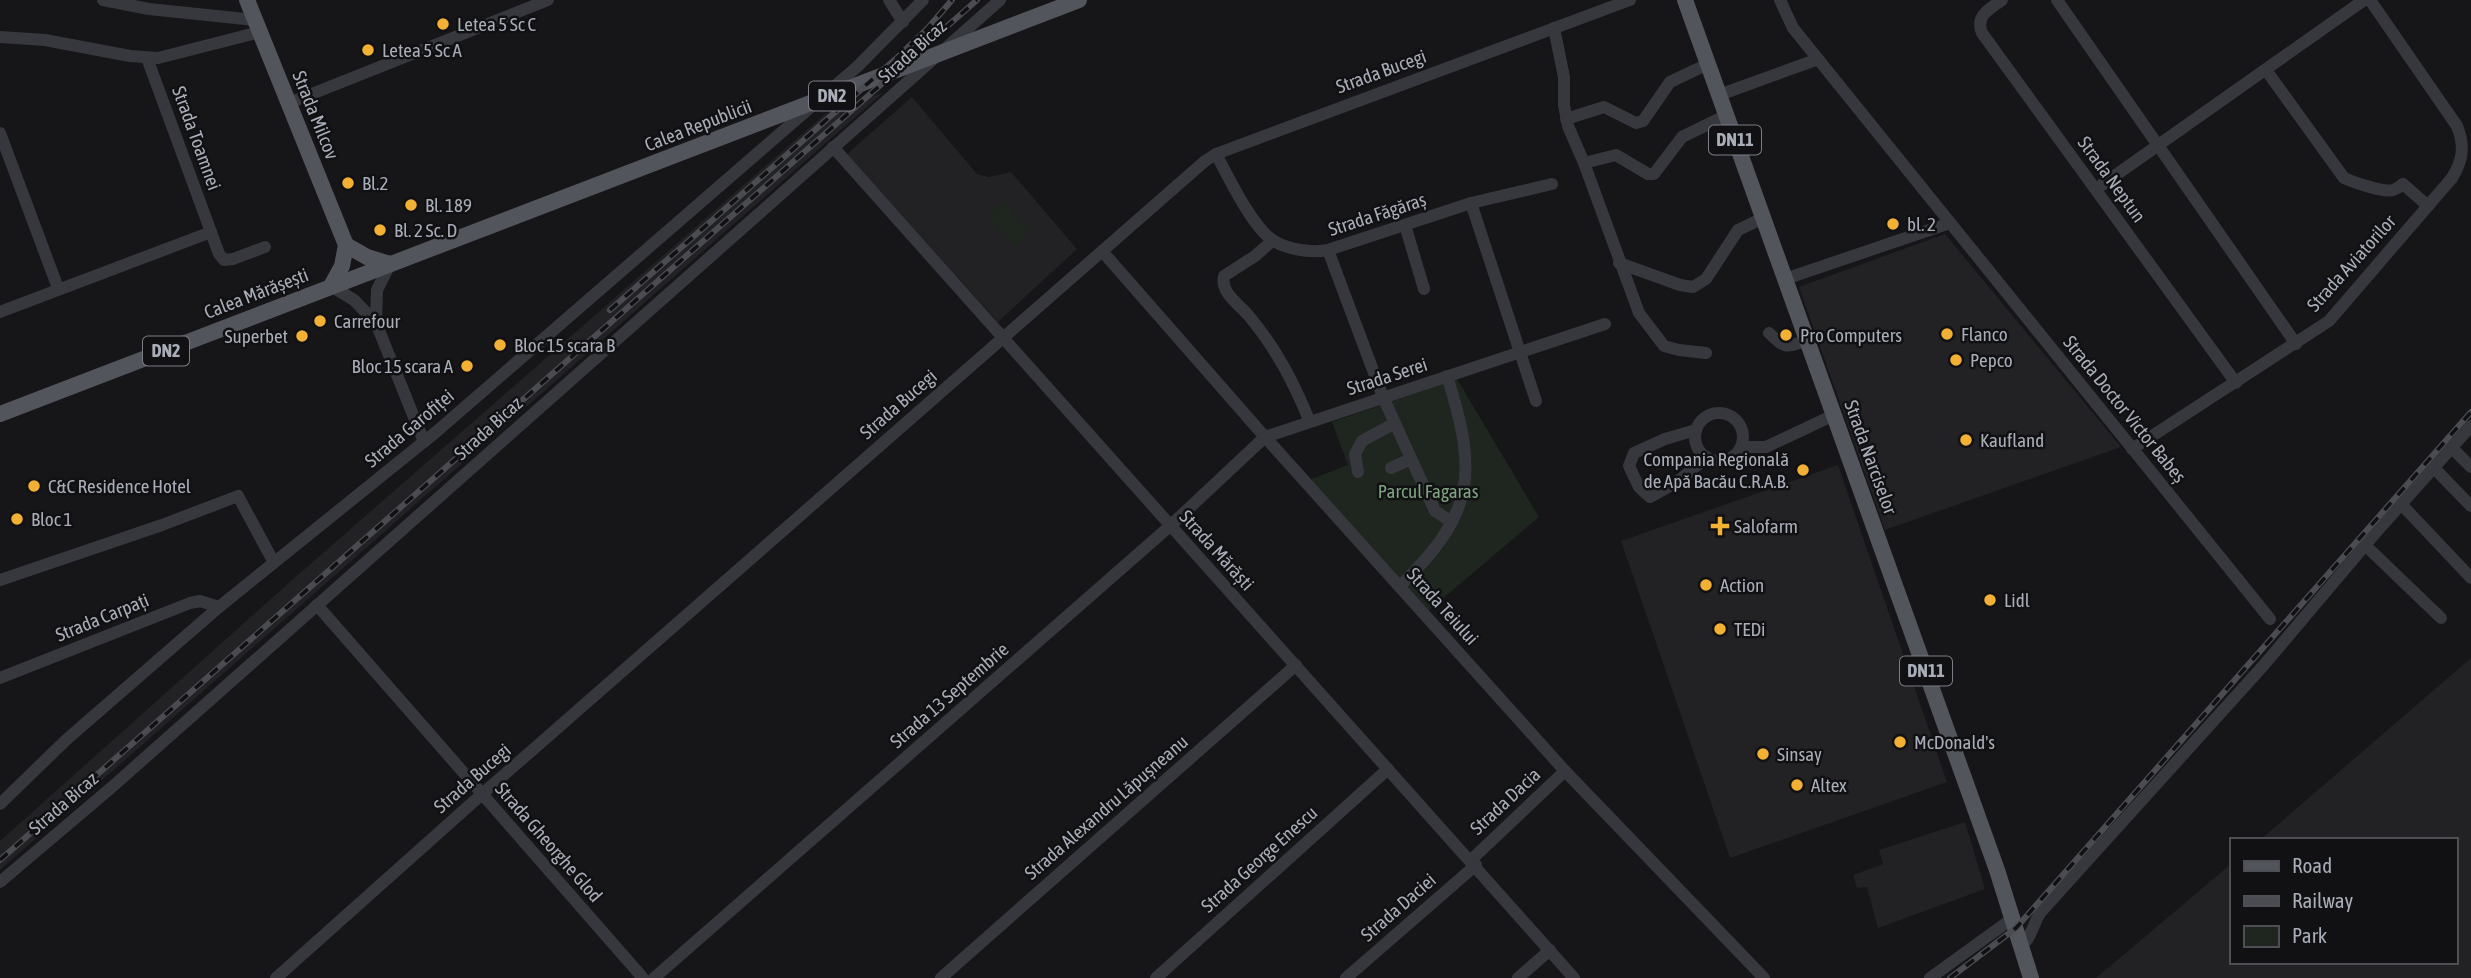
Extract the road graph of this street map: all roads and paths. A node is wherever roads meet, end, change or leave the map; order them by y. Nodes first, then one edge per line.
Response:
1 (103, 0) edge
2 (548, 0) edge
3 (889, 0) edge
4 (923, 0) edge
5 (1000, 0) edge
6 (1079, 0) edge
7 (1630, 0) edge
8 (1685, 0) edge
9 (1780, 0) edge
10 (2002, 0) edge
11 (2057, 0) edge
12 (2364, 0) edge
13 (2370, 0) edge
14 (253, 15) edge
15 (903, 22) junction
16 (1553, 28) junction
17 (0, 37) edge
18 (147, 58) junction
19 (1818, 60) junction
20 (1708, 64) junction
21 (2266, 70) junction
22 (1719, 95) junction
23 (289, 103) junction
24 (1727, 115) junction
25 (1566, 119) junction
26 (0, 133) edge
27 (833, 147) junction
28 (2157, 147) junction
29 (1216, 153) junction
30 (1584, 163) junction
31 (1552, 184) dead end
32 (2096, 190) junction
33 (1471, 203) junction
34 (2428, 206) junction
35 (1763, 218) junction
36 (1950, 223) junction
37 (1405, 225) junction
38 (211, 232) junction
39 (1272, 241) junction
40 (346, 245) junction
41 (265, 247) dead end
42 (1328, 250) junction
43 (1102, 251) junction
44 (1619, 263) junction
45 (390, 264) junction
46 (1786, 279) junction
47 (331, 286) junction
48 (58, 288) junction
49 (1424, 289) dead end
50 (0, 312) edge
51 (376, 323) junction
52 (1605, 324) dead end
53 (1769, 333) dead end
54 (1004, 337) junction
55 (1807, 340) junction
56 (2296, 344) junction
57 (1521, 351) junction
58 (1706, 352) dead end
59 (1447, 376) junction
60 (2236, 383) junction
61 (1383, 397) junction
62 (1536, 401) dead end
63 (0, 414) edge
64 (1834, 415) junction
65 (1310, 422) junction
66 (1395, 423) junction
67 (2471, 426) edge
68 (1696, 430) junction
69 (1265, 437) junction
70 (424, 442) junction
71 (1741, 447) junction
72 (2451, 447) junction
73 (2132, 449) junction
74 (1707, 457) junction
75 (1411, 459) junction
76 (2433, 467) junction
77 (2471, 467) edge
78 (1391, 468) dead end
79 (1358, 472) dead end
80 (2402, 505) junction
81 (2471, 506) edge
82 (1452, 522) junction
83 (1170, 526) junction
84 (2365, 545) junction
85 (273, 561) junction
86 (1, 575) edge
87 (2471, 578) edge
88 (1400, 586) junction
89 (317, 605) junction
90 (219, 607) junction
91 (2441, 618) dead end
92 (2270, 619) dead end
93 (1296, 665) junction
94 (0, 678) edge
95 (1388, 769) junction
96 (1565, 771) junction
97 (481, 795) junction
98 (0, 804) edge
99 (1473, 862) junction
100 (0, 883) edge
101 (2015, 923) junction
102 (2022, 945) junction
103 (1550, 950) junction
104 (276, 978) edge
105 (643, 978) edge
106 (654, 978) edge
107 (941, 978) edge
108 (1156, 978) edge
109 (1346, 978) edge
110 (1518, 978) edge
111 (1574, 978) edge
112 (1764, 978) edge
113 (1930, 978) edge
114 (2031, 978) edge

1 - 14 street
2 - 23 street
3 - 15 street
4 - 15 street, Strada Garofiței
5 - 27 street, Strada Bicaz
6 - 45 main road, Calea Republicii / DN2
7 - 16 street, Strada Bucegi
8 - 20 main road, Strada Narciselor / DN11
9 - 19 street, Strada Doctor Victor Babeș
10 - 32 street, Strada Neptun
11 - 28 street
12 - 21 street
13 - 34 street, Strada Aviatorilor
14 - 18 street
14 - 23 main road, Strada Milcov
15 - 70 street, Strada Garofiței
16 - 25 street
16 - 29 street, Strada Bucegi
17 - 18 street
18 - 38 street, Strada Toamnei
19 - 22 street
19 - 36 street, Strada Doctor Victor Babeș
20 - 22 main road, Strada Narciselor / DN11
20 - 25 street
21 - 28 street
21 - 34 street
22 - 24 main road, Strada Narciselor / DN11
23 - 40 main road, Strada Milcov
24 - 30 street
24 - 35 main road, Strada Narciselor / DN11
25 - 30 street
26 - 48 street
27 - 54 street, Strada Mărăști
27 - 89 street, Strada Bicaz
28 - 32 street
28 - 56 street
29 - 39 street
29 - 43 street, Strada Bucegi
30 - 44 street
31 - 33 street, Strada Făgăraș
32 - 60 street, Strada Neptun
33 - 37 street, Strada Făgăraș
33 - 57 street
34 - 56 street, Strada Aviatorilor
35 - 44 street
35 - 46 main road, Strada Narciselor / DN11
36 - 46 street
36 - 73 street, Strada Doctor Victor Babeș
37 - 42 street, Strada Făgăraș
37 - 49 street
38 - 41 street, Strada Toamnei
38 - 48 street
39 - 42 street, Strada Făgăraș
39 - 65 street
40 - 45 main road
40 - 47 main road
42 - 61 street
43 - 54 street, Strada Bucegi
43 - 69 street, Strada Teiului
44 - 58 street
45 - 47 main road, Calea Republicii / DN2
45 - 51 street
46 - 55 main road, Strada Narciselor / DN11
47 - 51 street
47 - 63 main road, Calea Mărășești / DN2
48 - 50 street
51 - 70 street
52 - 57 street
53 - 55 street
54 - 83 street, Strada Mărăști
54 - 97 street, Strada Bucegi
55 - 64 main road, Strada Narciselor / DN11
56 - 60 street
57 - 59 street, Strada Serei
57 - 62 street
59 - 61 street, Strada Serei
59 - 82 street
60 - 73 street
61 - 65 street, Strada Serei
61 - 66 street
64 - 71 street
64 - 101 main road, Strada Narciselor / DN11
65 - 69 street, Strada Serei
66 - 75 street
66 - 79 street
67 - 72 street
68 - 71 street
68 - 74 street
68 - 74 street
69 - 83 street, Strada 13 Septembrie
69 - 88 street, Strada Teiului
70 - 85 street, Strada Garofiței
71 - 74 street
72 - 76 street
72 - 77 street
73 - 92 street, Strada Doctor Victor Babeș
75 - 78 street
75 - 82 street
76 - 80 street
76 - 81 street
80 - 84 street
80 - 87 street
82 - 88 street
83 - 93 street, Strada Mărăști
83 - 106 street, Strada 13 Septembrie
84 - 91 street
84 - 102 street
85 - 86 street
85 - 90 street, Strada Garofiței
88 - 96 street, Strada Teiului
89 - 97 street, Strada Gheorghe Glod
89 - 100 street, Strada Bicaz
90 - 94 street, Strada Carpați
90 - 98 street, Strada Garofiței
93 - 95 street, Strada Mărăști
93 - 107 street, Strada Alexandru Lăpușneanu
95 - 99 street, Strada Mărăști
95 - 108 street, Strada George Enescu
96 - 99 street, Strada Dacia
96 - 112 street, Strada Teiului
97 - 104 street, Strada Bucegi
97 - 105 street, Strada Gheorghe Glod
99 - 103 street, Strada Mărăști
99 - 109 street, Strada Daciei
101 - 102 main road, DN11
101 - 113 street
102 - 114 main road, DN11
103 - 110 street
103 - 111 street, Strada Mărăști

